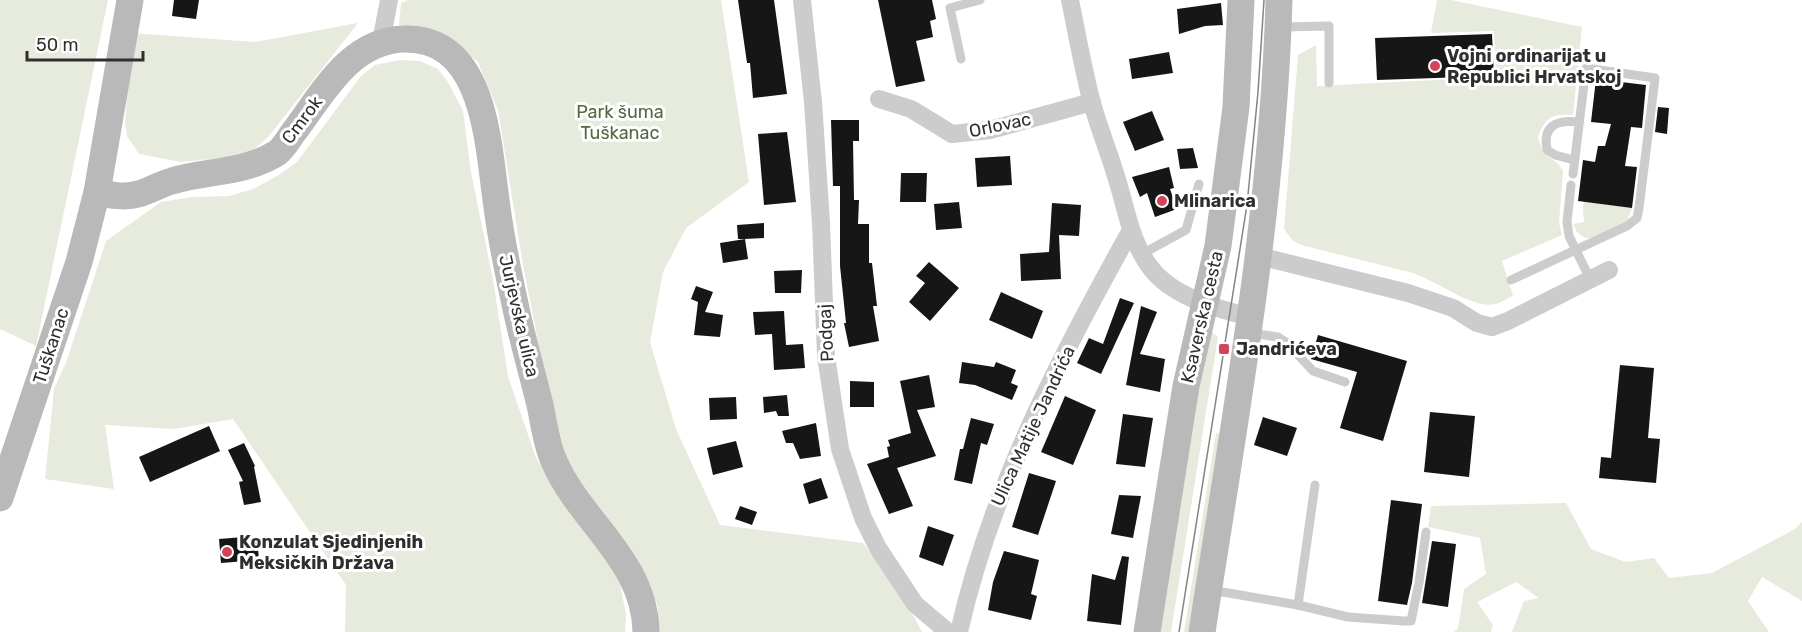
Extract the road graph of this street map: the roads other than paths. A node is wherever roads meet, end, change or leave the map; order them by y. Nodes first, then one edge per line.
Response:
1 (130, 0) edge
2 (390, 0) edge
3 (802, 0) edge
4 (980, 0) edge
5 (1070, 0) edge
6 (1241, 0) edge
7 (1279, 0) edge
8 (1278, 27) junction
9 (381, 42) junction
10 (961, 59) dead end
11 (1329, 83) dead end
12 (879, 99) dead end
13 (1092, 102) junction
14 (1579, 122) junction
15 (1574, 160) junction
16 (1573, 174) dead end
17 (1199, 184) dead end
18 (1571, 185) dead end
19 (97, 192) junction
20 (1131, 230) junction
21 (1576, 251) junction
22 (1142, 254) junction
23 (1259, 256) junction
24 (1609, 270) dead end
25 (1590, 279) junction
26 (1511, 280) dead end
27 (1204, 302) junction
28 (1249, 324) junction
29 (1345, 382) dead end
30 (1315, 485) dead end
31 (0, 498) edge
32 (1426, 532) dead end
33 (1208, 590) junction
34 (1298, 605) junction
35 (646, 632) edge
36 (948, 632) edge
37 (959, 632) edge
38 (1147, 632) edge
39 (1202, 632) edge

1 - 19 street, Tuškanac
2 - 9 street
3 - 36 street, Podgaj
4 - 10 lane
5 - 13 street
6 - 27 street, Ksaverska cesta
7 - 8 street
8 - 11 lane
8 - 23 street
9 - 19 street, Cmrok
9 - 35 street, Jurjevska ulica
12 - 13 street, Orlovac
13 - 20 street
14 - 15 lane
14 - 15 lane
14 - 21 lane
15 - 16 lane
17 - 22 lane
18 - 21 lane
19 - 31 street, Tuškanac
20 - 22 street
20 - 37 street, Ulica Matije Jandrića
21 - 25 lane
21 - 26 lane
22 - 27 street
23 - 25 street
23 - 28 street
24 - 25 street
27 - 28 street
27 - 38 street, Ksaverska cesta
28 - 29 lane
28 - 33 street
30 - 34 lane
32 - 34 lane
33 - 34 lane
33 - 39 street

